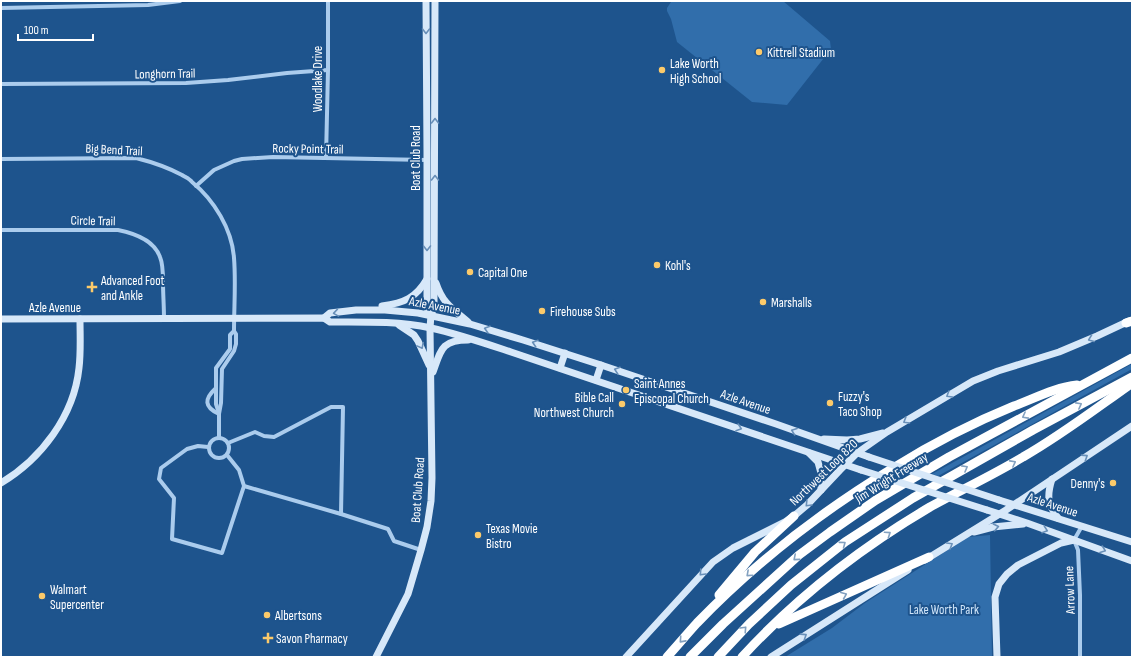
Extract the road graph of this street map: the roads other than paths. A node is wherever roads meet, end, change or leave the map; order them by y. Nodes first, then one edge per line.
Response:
1 (180, 1) edge
2 (328, 1) edge
3 (426, 1) edge
4 (435, 1) edge
5 (1, 8) edge
6 (328, 70) junction
7 (1, 84) edge
8 (326, 158) junction
9 (1, 159) edge
10 (427, 160) junction
11 (196, 186) junction
12 (1, 230) edge
13 (427, 278) junction
14 (435, 278) junction
15 (356, 310) junction
16 (431, 315) junction
17 (324, 318) junction
18 (1, 319) edge
19 (80, 319) junction
20 (164, 319) junction
21 (234, 319) junction
22 (1130, 321) edge
23 (398, 324) junction
24 (470, 324) junction
25 (430, 328) junction
26 (474, 340) junction
27 (230, 352) junction
28 (565, 353) junction
29 (1132, 358) edge
30 (601, 365) junction
31 (560, 368) junction
32 (431, 376) junction
33 (1132, 377) edge
34 (596, 380) junction
35 (1132, 381) edge
36 (1084, 384) junction
37 (221, 385) junction
38 (216, 388) junction
39 (219, 414) junction
40 (1132, 426) edge
41 (887, 432) junction
42 (219, 438) junction
43 (818, 439) junction
44 (228, 443) junction
45 (208, 448) junction
46 (807, 451) junction
47 (857, 453) junction
48 (227, 455) junction
49 (845, 464) junction
50 (1052, 479) junction
51 (1, 483) edge
52 (244, 486) junction
53 (821, 490) junction
54 (1014, 504) junction
55 (341, 514) junction
56 (999, 514) junction
57 (794, 516) junction
58 (1059, 518) junction
59 (1027, 523) junction
60 (1082, 526) junction
61 (966, 534) junction
62 (1074, 540) junction
63 (1132, 542) edge
64 (421, 550) junction
65 (929, 557) junction
66 (1132, 561) edge
67 (698, 622) junction
68 (770, 628) junction
69 (376, 657) edge
70 (626, 657) edge
71 (667, 657) edge
72 (690, 657) edge
73 (718, 657) edge
74 (742, 657) edge
75 (771, 657) edge
76 (996, 657) edge
77 (1080, 657) edge

1 - 5 street
2 - 6 street, Woodlake Drive
3 -> 10 main road, Boat Club Road
14 -> 4 main road, Boat Club Road
6 - 7 street, Longhorn Trail
6 - 8 street, Woodlake Drive
8 - 10 street, Rocky Point Trail
8 - 11 street, Rocky Point Trail
9 - 11 street, Big Bend Trail
10 -> 13 main road, Boat Club Road
11 - 21 street, Big Bend Trail
12 - 20 street, Circle Trail
13 - 15 main road
13 - 16 main road, Boat Club Road
14 - 16 main road, Boat Club Road
14 - 24 main road
15 - 16 main road, Azle Avenue
15 -> 17 main road, Azle Avenue
16 - 24 main road, Azle Avenue
16 - 25 main road, Boat Club Road
17 - 21 main road, Azle Avenue
17 - 23 main road, Azle Avenue
18 - 19 main road, Azle Avenue
19 - 20 main road, Azle Avenue
19 - 51 main road
20 - 21 main road, Azle Avenue
21 - 27 street, Big Bend Trail
22 -> 41 main road, Northwest Loop 820
23 - 25 main road, Azle Avenue
23 -> 32 main road, Azle Avenue
28 -> 24 main road, Azle Avenue
25 - 26 main road, Azle Avenue
25 - 32 main road, Boat Club Road
26 - 31 main road, Azle Avenue
26 - 32 main road, Azle Avenue
27 - 37 street
27 - 38 street
28 - 30 main road, Azle Avenue
28 - 31 main road
29 - 36 highway, Jim Wright Freeway
30 - 34 main road
43 -> 30 main road, Azle Avenue
31 - 34 main road, Azle Avenue
32 - 64 main road, Boat Club Road
73 -> 33 highway
34 -> 46 main road, Azle Avenue
68 -> 35 highway
36 -> 67 highway
36 -> 72 highway, Jim Wright Freeway
37 - 38 street
37 - 39 street
38 - 39 street
38 - 39 street
39 - 42 street
50 -> 40 main road
41 - 43 main road
41 - 47 main road, Northwest Loop 820
42 - 44 street
42 - 45 street
43 - 47 main road, Azle Avenue
44 - 48 street
44 - 55 street
45 - 48 street
45 - 52 street
46 - 49 main road, Azle Avenue
46 - 53 main road
47 - 49 main road, Northwest Loop 820
47 - 54 main road, Azle Avenue, bridge
48 - 52 street
49 - 53 main road, Northwest Loop 820
49 - 56 main road, Azle Avenue, bridge
50 - 54 main road
50 - 58 main road
52 - 55 street
53 -> 57 main road, Northwest Loop 820
54 - 56 main road
54 - 58 main road, Azle Avenue
55 - 64 street
56 - 59 main road, Azle Avenue
56 - 61 main road
57 - 67 highway
57 -> 70 main road, Northwest Loop 820
58 - 60 main road, Azle Avenue
61 -> 59 main road
59 -> 62 main road, Azle Avenue
60 - 62 street
60 - 63 main road, Azle Avenue
65 -> 61 main road
62 -> 66 main road, Azle Avenue
62 - 76 main road
62 - 77 street, Arrow Lane
64 - 69 main road, Boat Club Road
68 -> 65 highway
75 -> 65 main road
67 -> 71 highway
68 - 74 highway

